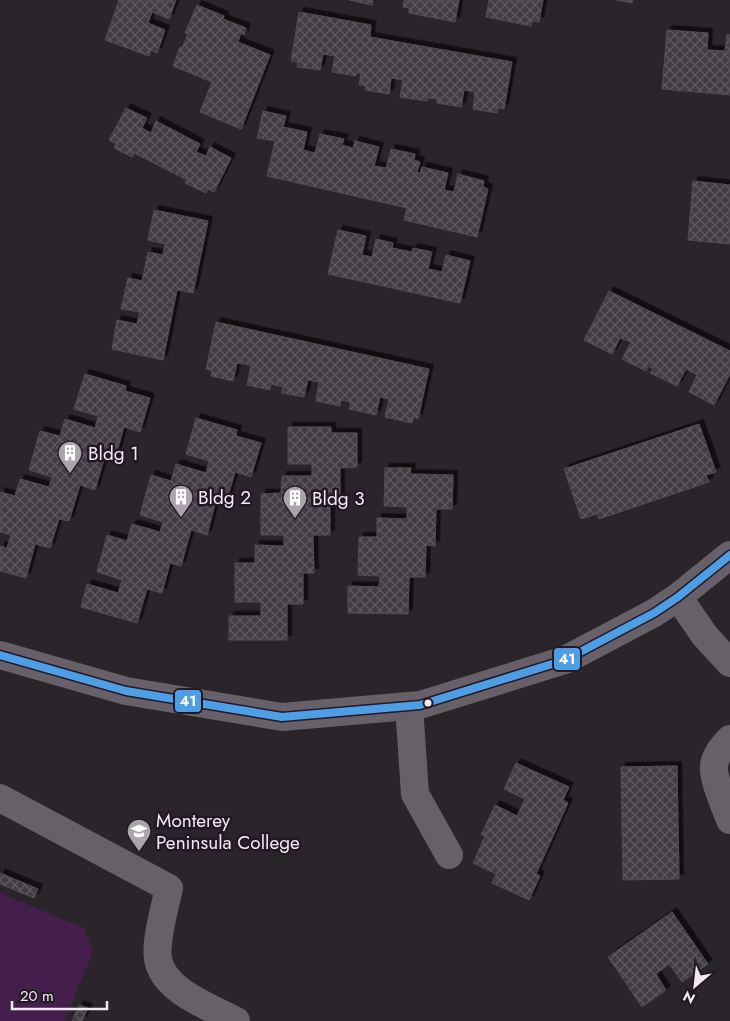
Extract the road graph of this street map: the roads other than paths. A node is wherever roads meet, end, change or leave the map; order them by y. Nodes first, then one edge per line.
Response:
1 (730, 555) edge
2 (678, 597) junction
3 (0, 655) edge
4 (730, 663) edge
5 (409, 706) junction
6 (730, 739) edge
7 (0, 798) edge
8 (730, 820) edge
9 (449, 855) dead end
10 (236, 1021) edge

1 - 2 street
2 - 4 street
2 - 5 street
3 - 5 street
5 - 9 street
6 - 8 street
7 - 10 street

